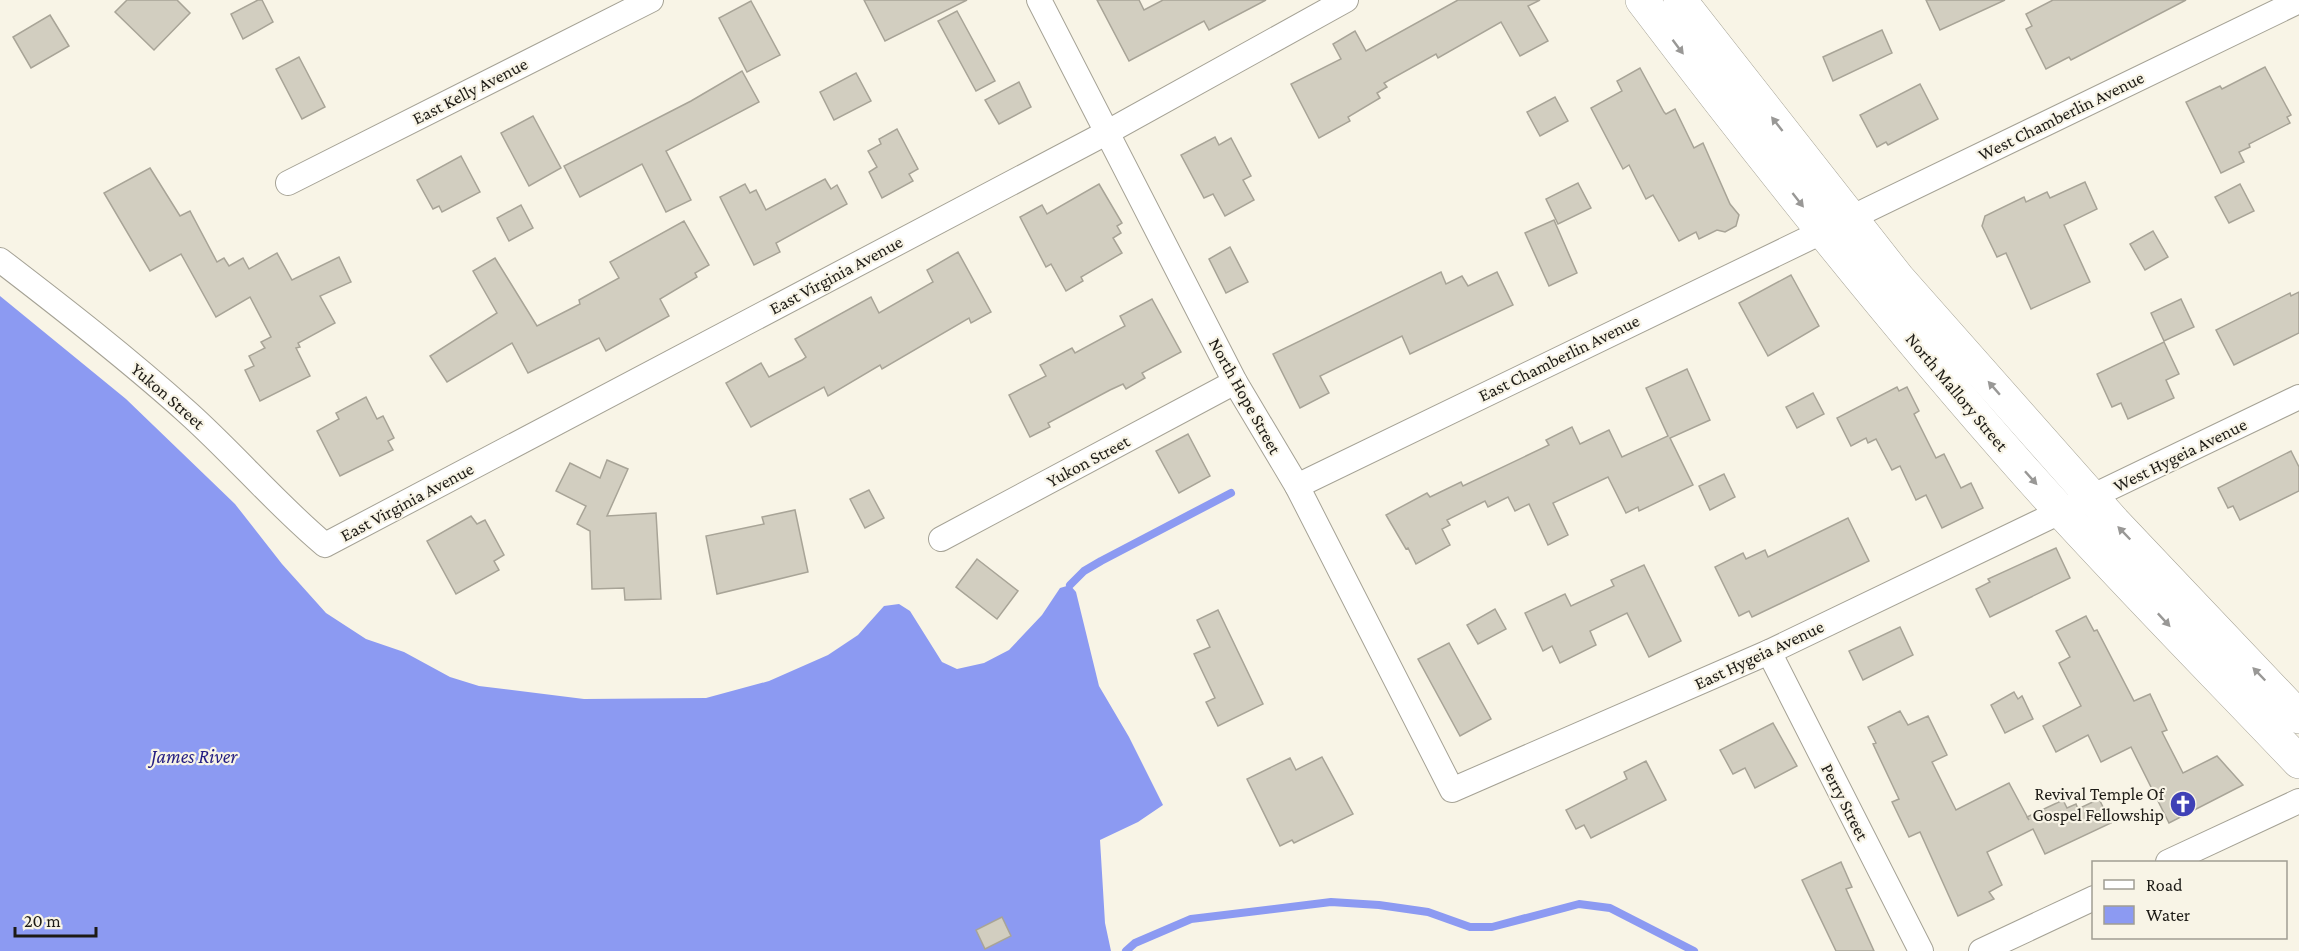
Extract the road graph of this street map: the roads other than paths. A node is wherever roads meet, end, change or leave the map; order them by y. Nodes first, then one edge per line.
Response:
1 (651, 0) edge
2 (1040, 0) edge
3 (1346, 0) edge
4 (1642, 0) edge
5 (1680, 0) edge
6 (2299, 1) edge
7 (1106, 133) junction
8 (288, 183) dead end
9 (1836, 224) junction
10 (0, 260) edge
11 (1235, 382) junction
12 (2299, 397) edge
13 (1297, 486) junction
14 (2091, 498) junction
15 (2061, 510) junction
16 (941, 539) dead end
17 (325, 545) joint
18 (1769, 652) junction
19 (2299, 717) edge
20 (2299, 762) edge
21 (1452, 790) joint
22 (2299, 801) edge
23 (2170, 861) edge
24 (2092, 899) edge
25 (1921, 951) edge
26 (1981, 951) edge

1 - 8 street, East Kelly Avenue
2 - 7 street, North Hope Street
3 - 7 street, East Virginia Avenue
4 -> 9 main road, North Mallory Street
9 -> 5 main road, North Mallory Street
6 - 9 street, West Chamberlin Avenue
7 - 11 street, North Hope Street
7 - 17 street, East Virginia Avenue
9 - 13 street, East Chamberlin Avenue
14 -> 9 main road, North Mallory Street
9 -> 15 main road, North Mallory Street
10 - 17 street, Yukon Street
11 - 13 street, North Hope Street
11 - 16 street, Yukon Street
12 - 14 street, West Hygeia Avenue
13 - 21 street, North Hope Street
14 - 15 street, West Hygeia Avenue
19 -> 14 main road, North Mallory Street
15 - 18 street, East Hygeia Avenue
15 -> 20 main road, North Mallory Street
18 - 21 street, East Hygeia Avenue
18 - 25 street, Perry Street
22 - 23 street
24 - 26 street

